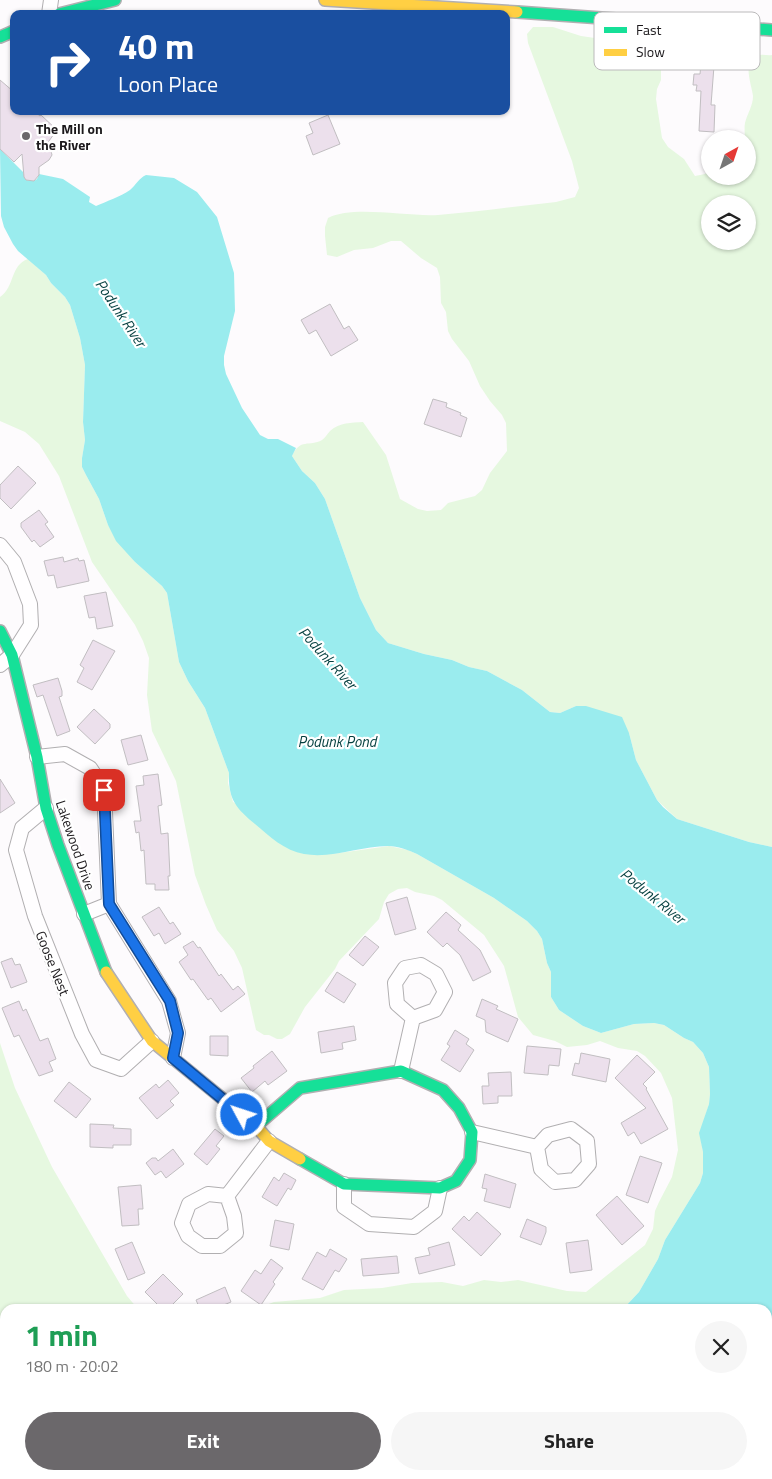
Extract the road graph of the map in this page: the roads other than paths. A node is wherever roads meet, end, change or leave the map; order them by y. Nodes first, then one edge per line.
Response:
1 (116, 0) edge
2 (325, 0) edge
3 (75, 10) edge
4 (489, 10) edge
5 (510, 11) edge
6 (594, 17) edge
7 (0, 545) edge
8 (0, 631) edge
9 (12, 655) junction
10 (0, 665) edge
11 (37, 757) junction
12 (46, 808) junction
13 (109, 904) junction
14 (84, 914) junction
15 (413, 1018) dead end
16 (152, 1041) junction
17 (173, 1058) junction
18 (401, 1071) junction
19 (256, 1126) junction
20 (472, 1132) junction
21 (269, 1141) junction
22 (537, 1146) dead end
23 (344, 1184) junction
24 (440, 1188) junction
25 (227, 1196) dead end

1 - 3 street
2 - 4 street
5 - 6 street
7 - 9 street
8 - 9 street, Lakewood Drive
9 - 10 street
9 - 11 street, Lakewood Drive
11 - 12 street, Lakewood Drive
11 - 13 street
12 - 14 street, Lakewood Drive
12 - 16 street, Goose Nest
13 - 14 street
13 - 17 street
14 - 16 street, Lakewood Drive
15 - 18 street
16 - 17 street, Lakewood Drive
17 - 19 street, Lakewood Drive
18 - 19 street
18 - 20 street
19 - 21 street, Lakewood Drive
20 - 22 street
20 - 24 street
21 - 23 street, Lakewood Drive
21 - 25 street
23 - 24 street, Lakewood Drive
23 - 24 street

